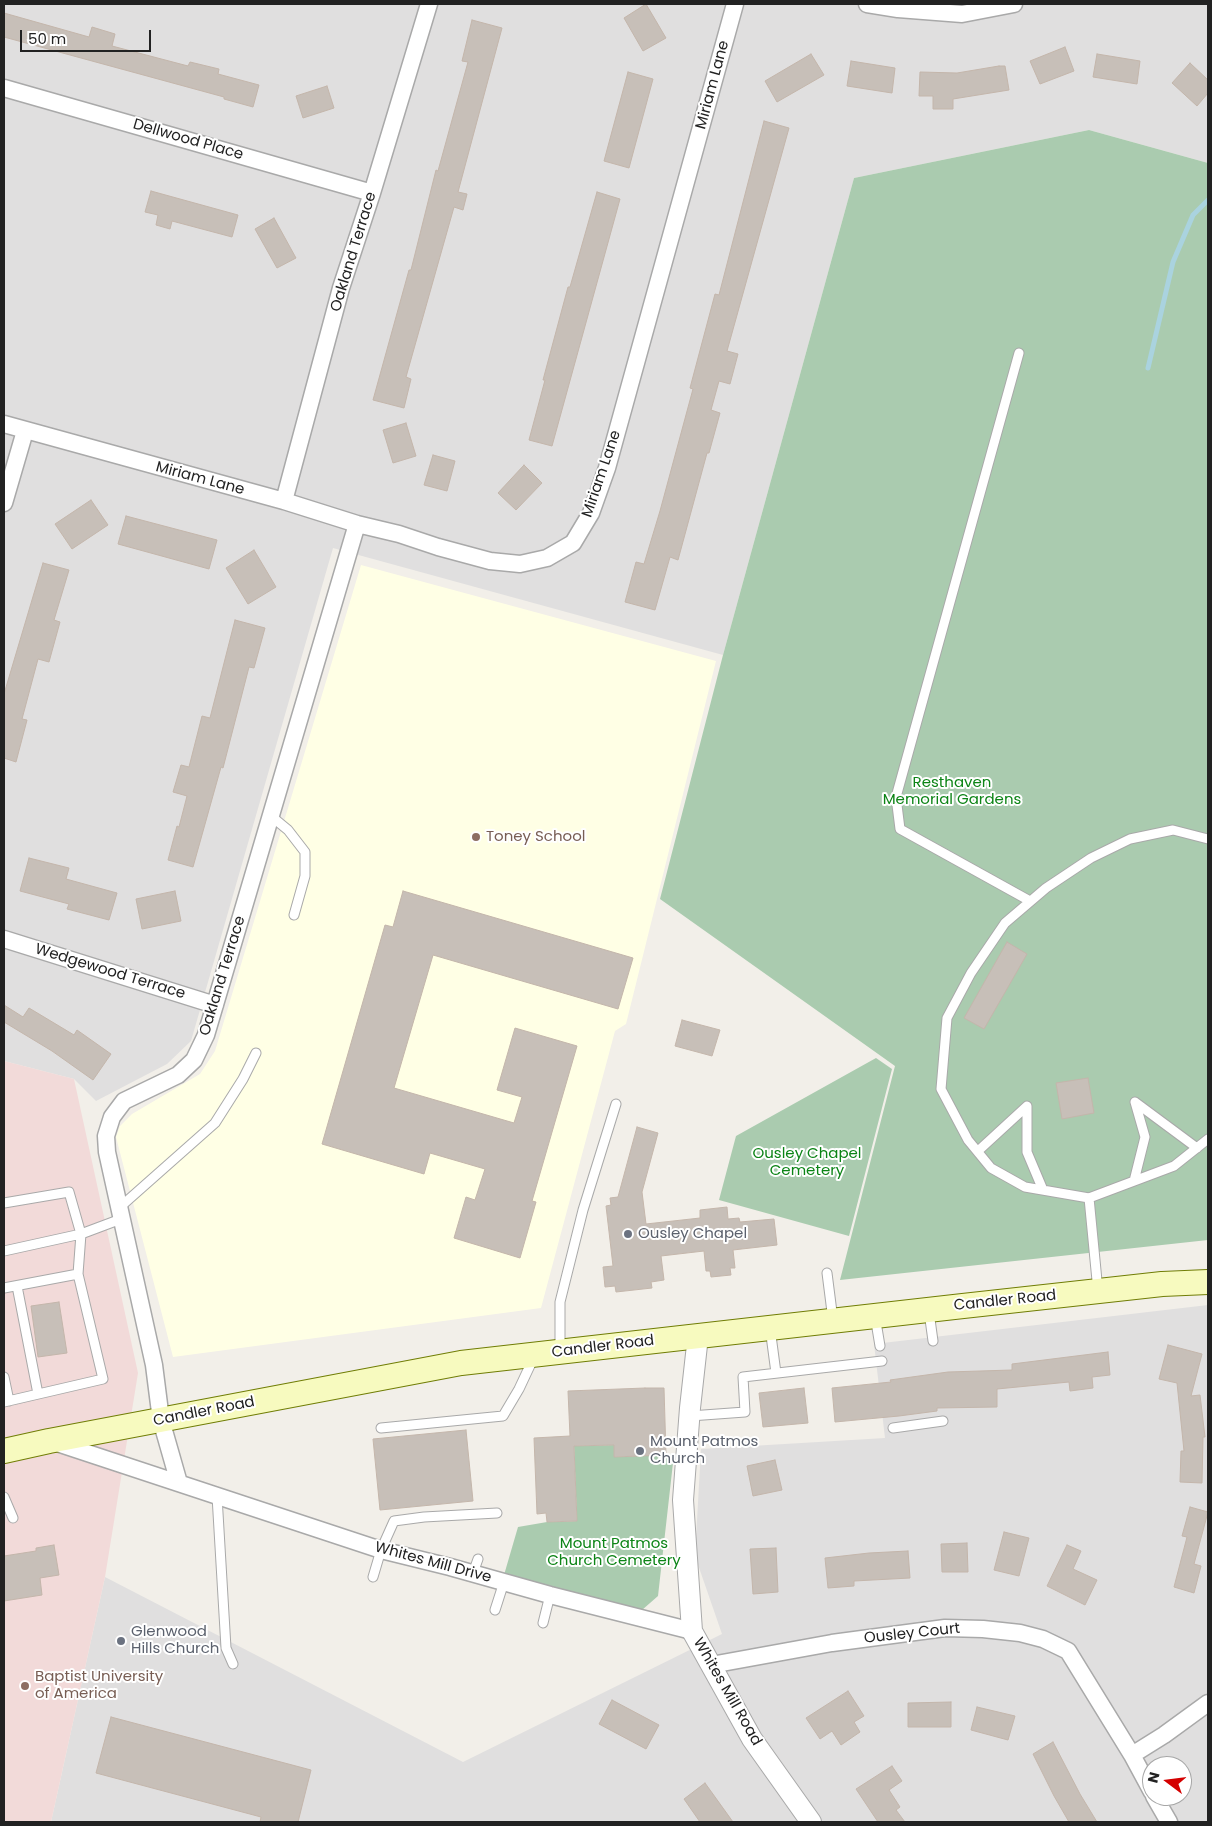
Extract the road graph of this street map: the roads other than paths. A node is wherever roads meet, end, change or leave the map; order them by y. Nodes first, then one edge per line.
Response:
1 (429, 4) edge
2 (735, 4) edge
3 (867, 4) edge
4 (1014, 4) edge
5 (4, 88) edge
6 (372, 193) junction
7 (1019, 353) dead end
8 (4, 424) edge
9 (25, 431) junction
10 (284, 502) junction
11 (4, 503) edge
12 (357, 524) junction
13 (271, 816) junction
14 (1208, 839) edge
15 (1030, 902) junction
16 (294, 916) dead end
17 (4, 939) edge
18 (215, 1005) junction
19 (256, 1053) dead end
20 (616, 1104) dead end
21 (1208, 1139) edge
22 (1197, 1148) junction
23 (978, 1151) junction
24 (1134, 1181) junction
25 (1043, 1190) junction
26 (1090, 1198) junction
27 (4, 1203) edge
28 (120, 1213) junction
29 (81, 1234) junction
30 (4, 1251) edge
31 (827, 1273) dead end
32 (78, 1274) junction
33 (1208, 1282) edge
34 (16, 1286) junction
35 (4, 1288) edge
36 (1098, 1291) junction
37 (929, 1310) junction
38 (875, 1316) junction
39 (833, 1321) junction
40 (770, 1328) junction
41 (698, 1336) junction
42 (933, 1342) dead end
43 (880, 1346) dead end
44 (560, 1352) junction
45 (535, 1355) junction
46 (882, 1361) dead end
47 (776, 1373) junction
48 (4, 1377) edge
49 (38, 1394) junction
50 (6, 1402) edge
51 (689, 1416) junction
52 (162, 1420) junction
53 (943, 1421) dead end
54 (381, 1428) dead end
55 (893, 1428) dead end
56 (49, 1441) junction
57 (4, 1451) edge
58 (179, 1484) junction
59 (217, 1496) junction
60 (4, 1497) edge
61 (497, 1513) dead end
62 (13, 1518) dead end
63 (381, 1550) junction
64 (373, 1577) dead end
65 (504, 1582) junction
66 (550, 1595) junction
67 (495, 1610) dead end
68 (544, 1622) dead end
69 (692, 1630) junction
70 (234, 1664) dead end
71 (711, 1665) junction
72 (1208, 1703) edge
73 (1132, 1755) junction
74 (1142, 1774) edge
75 (1160, 1806) edge
76 (811, 1822) edge
77 (1169, 1822) edge

1 - 6 street, Oakland Terrace
2 - 12 street, Miriam Lane
3 - 4 street
5 - 6 street, Dellwood Place
6 - 10 street, Oakland Terrace
7 - 15 lane
8 - 9 street, Miriam Lane
9 - 10 street, Miriam Lane
9 - 11 street
10 - 12 street, Miriam Lane
12 - 13 street, Oakland Terrace
13 - 16 lane
13 - 18 street, Oakland Terrace
14 - 15 lane
15 - 23 lane
17 - 18 street, Wedgewood Terrace
18 - 28 street, Oakland Terrace
19 - 28 lane
20 - 44 lane
21 - 22 lane
22 - 24 lane
22 - 24 lane
23 - 25 lane
23 - 25 lane
24 - 26 lane
25 - 26 lane
26 - 36 lane
27 - 29 lane
28 - 29 lane
28 - 52 street, Oakland Terrace
29 - 30 lane
29 - 32 lane
31 - 39 lane
32 - 34 lane
32 - 49 lane
33 - 36 main road, Candler Road
34 - 35 lane
34 - 49 lane
36 - 37 main road, Candler Road
37 - 38 main road, Candler Road
37 - 42 lane
38 - 39 main road, Candler Road
38 - 43 lane
39 - 40 main road, Candler Road
40 - 41 main road, Candler Road
40 - 47 lane
41 - 44 main road, Candler Road
41 - 51 street, Whites Mill Road
44 - 45 main road, Candler Road
45 - 52 main road, Candler Road
45 - 54 lane
46 - 47 lane
47 - 51 lane
48 - 50 lane
49 - 50 lane
51 - 69 street, Whites Mill Road
52 - 56 main road, Candler Road
52 - 58 street
53 - 55 lane
56 - 57 main road, Candler Road
56 - 58 street, Whites Mill Drive
58 - 59 street, Whites Mill Drive
59 - 63 street, Whites Mill Drive
59 - 70 lane
60 - 62 lane
61 - 63 lane
63 - 64 lane
63 - 65 street, Whites Mill Drive
65 - 66 street, Whites Mill Drive
65 - 67 lane
66 - 68 lane
66 - 69 street, Whites Mill Drive
69 - 71 street, Whites Mill Road
71 - 73 street, Ousley Court
71 - 76 street, Whites Mill Road
72 - 73 street
73 - 74 street, Ousley Court
75 - 77 street

